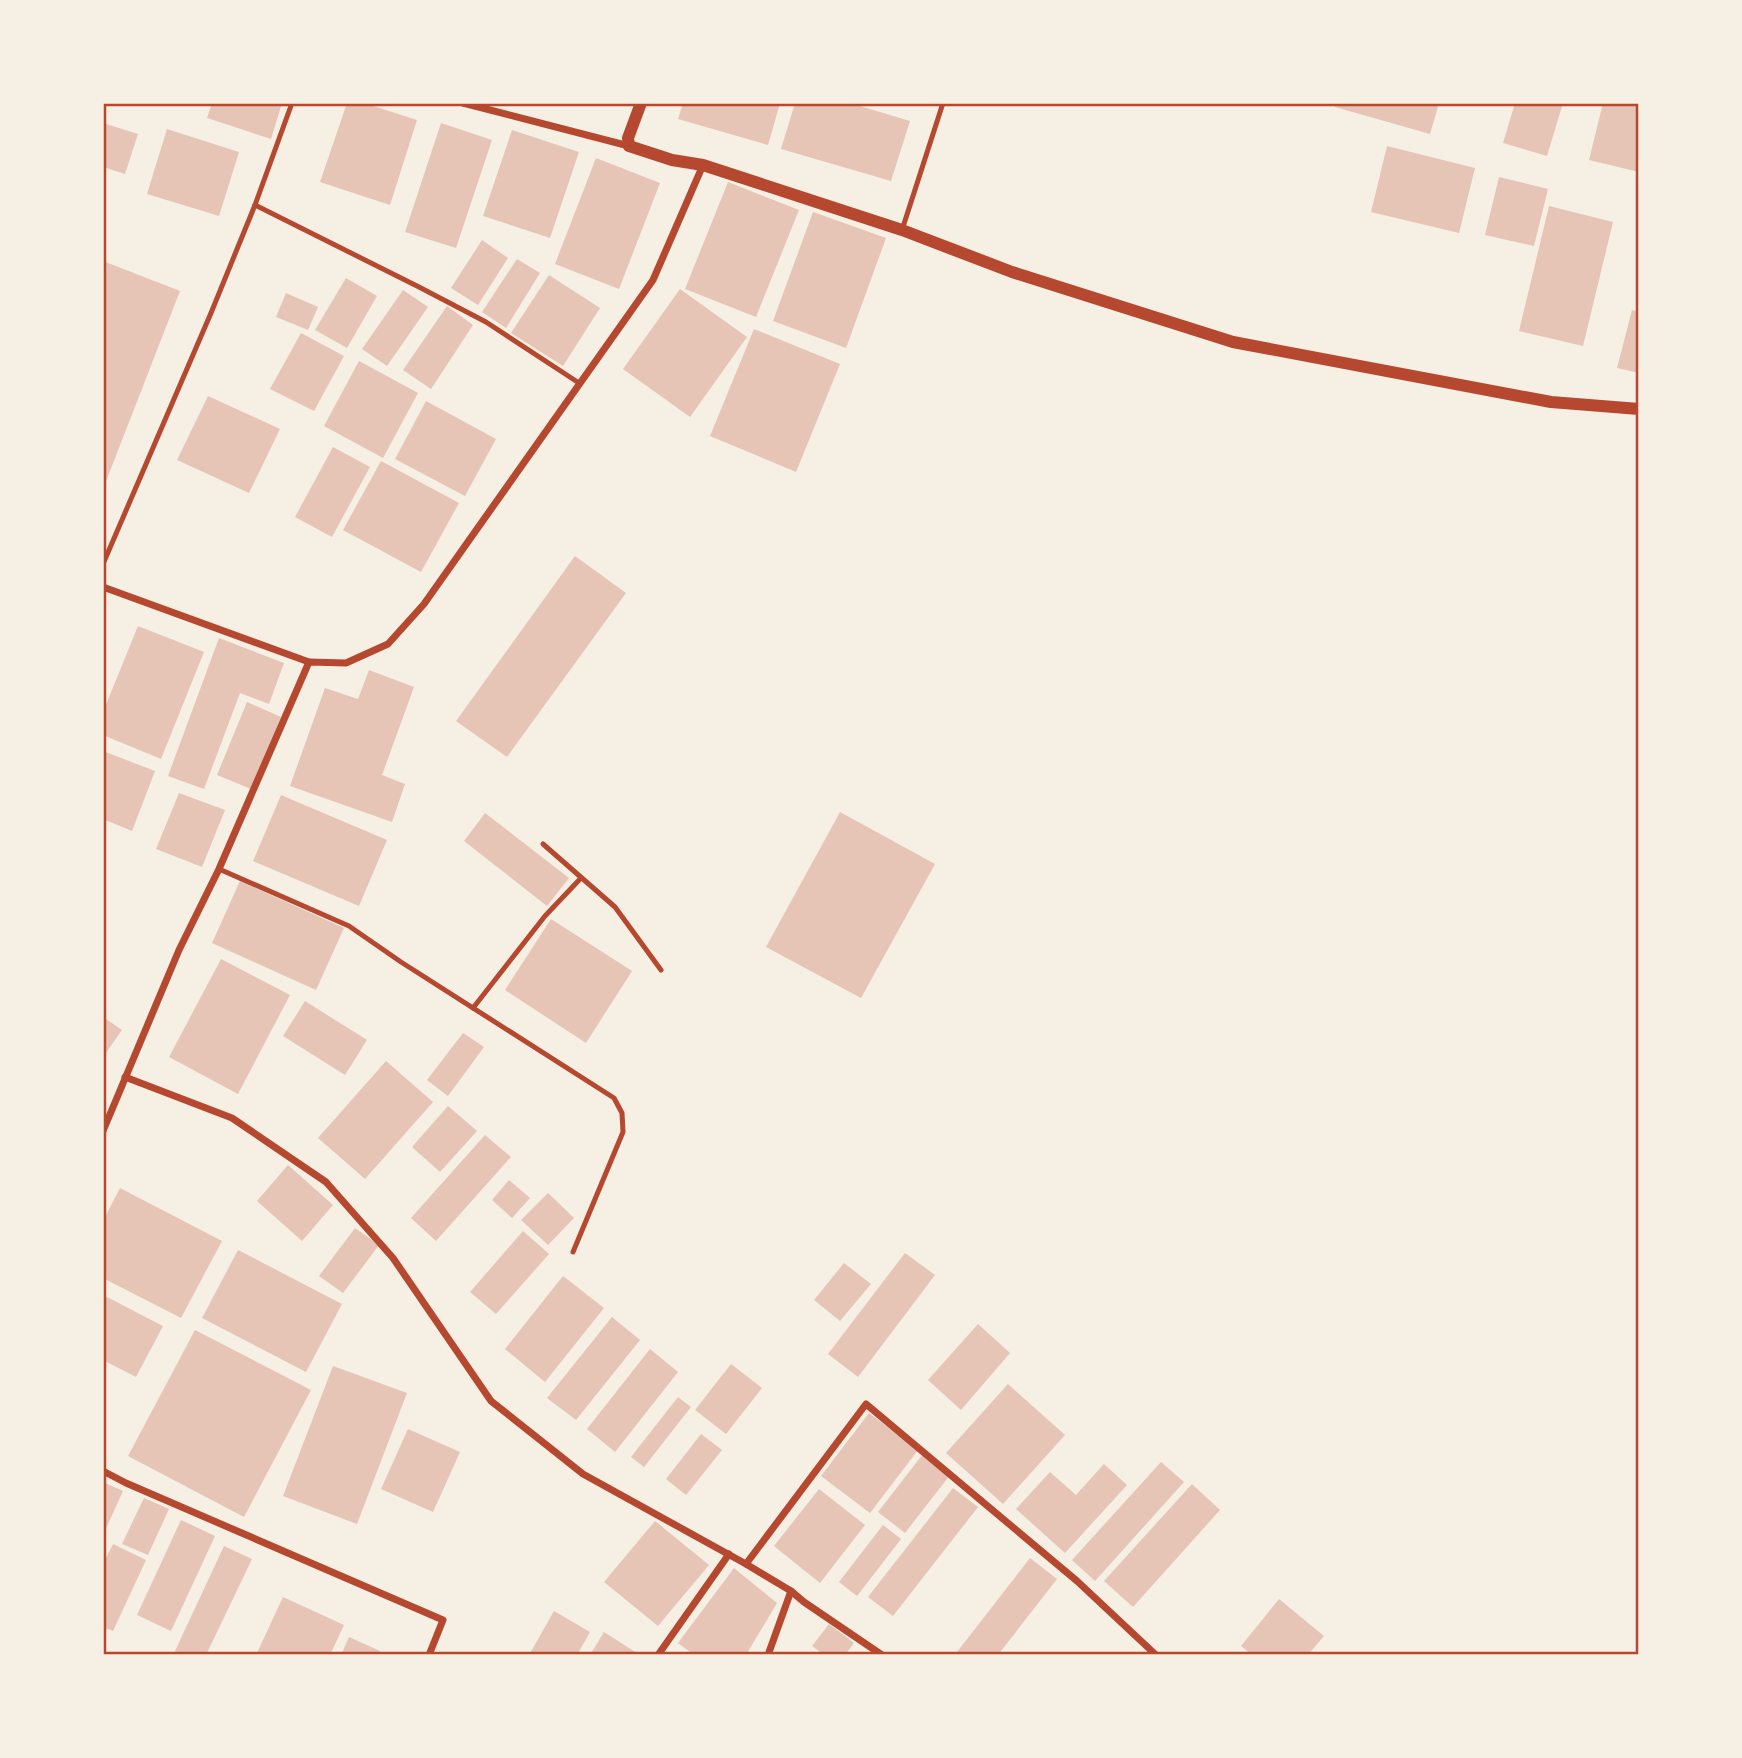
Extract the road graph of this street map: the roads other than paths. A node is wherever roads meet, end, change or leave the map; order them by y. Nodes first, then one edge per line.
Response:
1 (292, 103) edge
2 (463, 103) edge
3 (641, 103) edge
4 (943, 103) edge
5 (629, 146) junction
6 (703, 166) junction
7 (255, 205) junction
8 (902, 230) junction
9 (579, 383) junction
10 (1639, 409) edge
11 (103, 564) edge
12 (103, 587) edge
13 (309, 662) junction
14 (543, 844) dead end
15 (219, 869) junction
16 (581, 878) junction
17 (661, 971) dead end
18 (473, 1009) junction
19 (125, 1077) junction
20 (103, 1131) edge
21 (573, 1252) dead end
22 (103, 1471) edge
23 (729, 1554) junction
24 (746, 1564) junction
25 (791, 1591) junction
26 (429, 1655) edge
27 (657, 1655) edge
28 (768, 1655) edge
29 (882, 1655) edge
30 (1156, 1655) edge

1 - 7 lane
2 - 5 street
3 - 5 street
4 - 8 lane
5 - 6 street
6 - 8 street
6 - 9 street
7 - 9 lane
7 - 11 lane
8 - 10 street
9 - 13 street
12 - 13 street
13 - 15 street
14 - 16 lane
15 - 18 lane
15 - 19 street
16 - 17 lane
16 - 18 lane
18 - 21 lane
19 - 20 street
19 - 23 street
22 - 26 street
23 - 24 street
23 - 27 street
24 - 25 street
24 - 30 street
25 - 28 street
25 - 29 street

